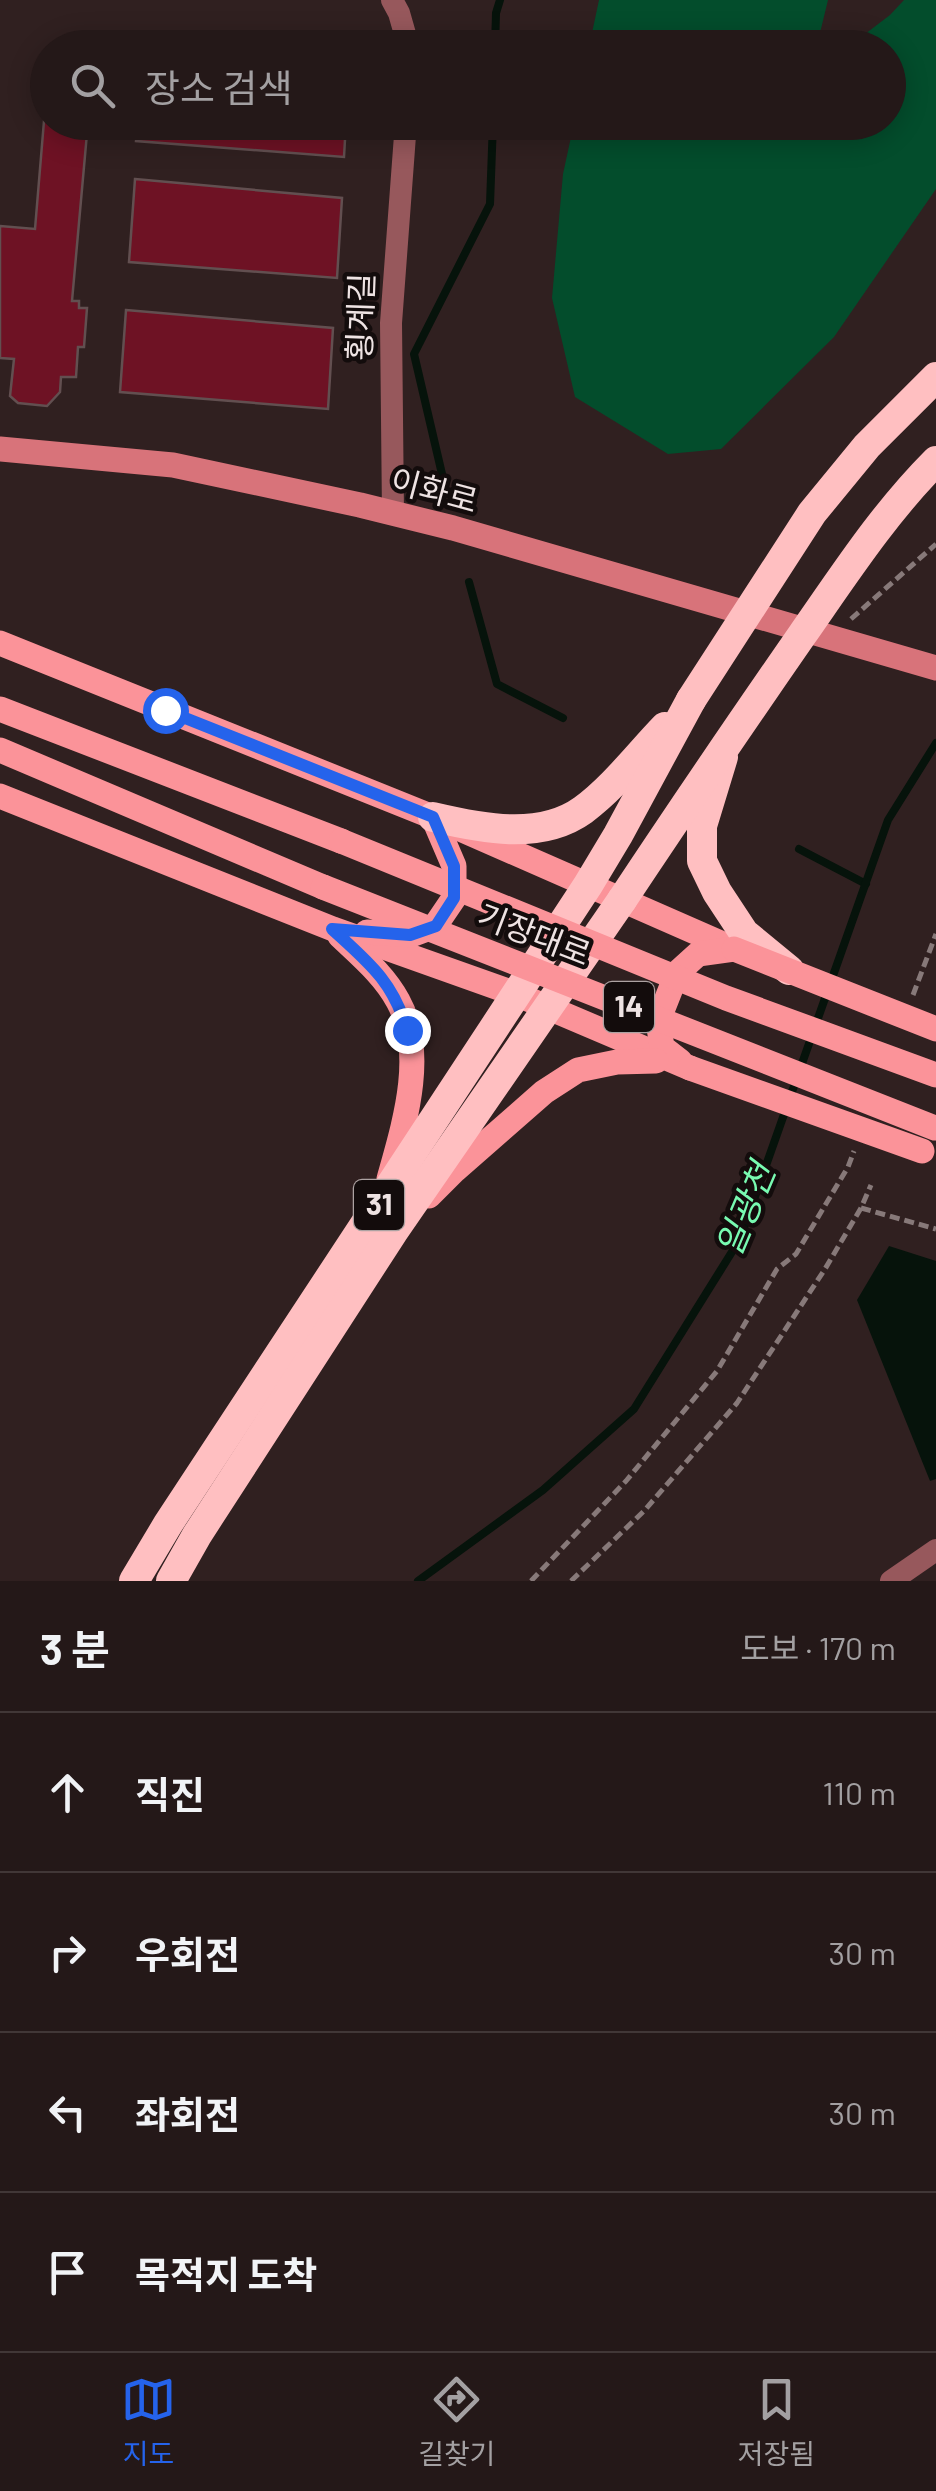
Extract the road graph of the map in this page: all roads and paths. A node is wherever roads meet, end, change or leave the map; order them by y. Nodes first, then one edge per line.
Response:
1 (392, 0) edge
2 (404, 30) edge
3 (405, 140) edge
4 (936, 377) edge
5 (0, 449) edge
6 (936, 461) edge
7 (393, 514) junction
8 (936, 544) edge
9 (836, 640) junction
10 (0, 643) edge
11 (936, 668) edge
12 (691, 700) junction
13 (0, 708) edge
14 (728, 740) junction
15 (0, 750) edge
16 (0, 796) edge
17 (433, 817) junction
18 (588, 885) junction
19 (622, 900) junction
20 (332, 929) junction
21 (936, 934) edge
22 (734, 949) junction
23 (792, 972) junction
24 (516, 994) junction
25 (909, 1006) dead end
26 (547, 1008) junction
27 (936, 1028) edge
28 (679, 1064) junction
29 (936, 1076) edge
30 (936, 1128) edge
31 (855, 1150) dead end
32 (929, 1154) edge
33 (871, 1185) dead end
34 (384, 1198) junction
35 (860, 1208) junction
36 (936, 1228) edge
37 (393, 1232) junction
38 (936, 1550) edge
39 (134, 1581) edge
40 (170, 1581) edge
41 (531, 1581) edge
42 (571, 1581) edge
43 (891, 1581) edge

1 - 2 street
3 - 7 street, 횡계길
4 - 12 highway, bridge
5 - 7 main road, 이화로
6 - 14 highway, bridge
7 - 9 main road, 이화로
8 - 9 path
9 - 11 main road, 이화로
10 - 17 main road
12 - 17 highway
12 - 18 highway
13 - 29 main road, 기장대로 / 14, bridge
14 - 19 highway, bridge
14 - 23 highway, bridge
15 - 30 main road, 기장대로 / 14, bridge
16 - 20 main road
17 - 18 main road
17 - 20 main road
18 - 19 main road
18 - 24 highway, 31
19 - 22 main road
19 - 26 highway, 31
20 - 24 main road
20 - 34 main road
21 - 25 path
22 - 23 main road, bridge
22 - 28 main road
23 - 27 main road, bridge
24 - 26 main road
24 - 34 highway, 31
26 - 28 main road
26 - 37 highway, 31
28 - 32 main road, bridge
28 - 37 main road
31 - 41 path
33 - 35 path
34 - 39 highway, 31
35 - 36 path
35 - 42 path
37 - 40 highway, 31
38 - 43 street

